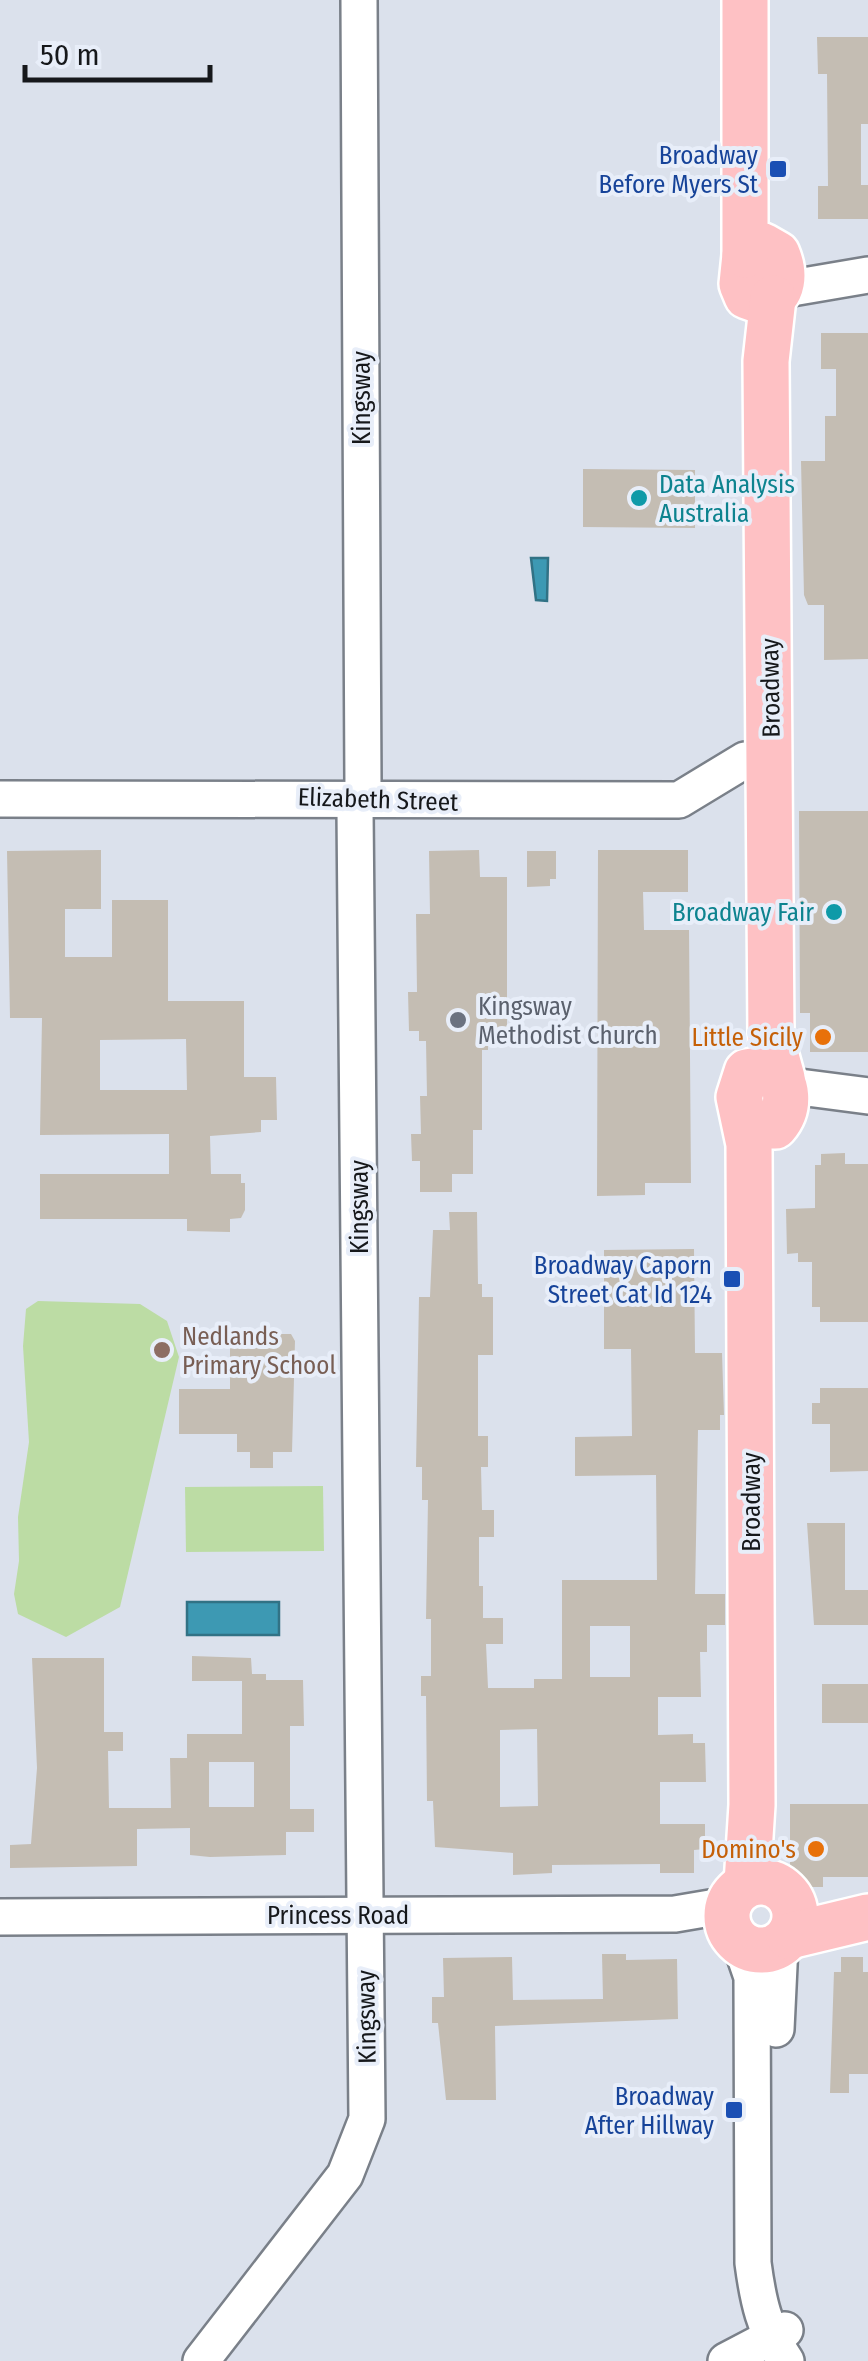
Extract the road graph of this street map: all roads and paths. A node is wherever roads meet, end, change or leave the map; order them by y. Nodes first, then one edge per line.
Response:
1 (359, 0) edge
2 (746, 0) edge
3 (765, 0) edge
4 (857, 275) edge
5 (767, 276) junction
6 (744, 760) junction
7 (0, 799) edge
8 (359, 799) junction
9 (863, 1096) edge
10 (770, 1098) junction
11 (868, 1915) edge
12 (365, 1916) junction
13 (0, 1917) edge
14 (761, 1917) junction
15 (780, 2343) edge
16 (201, 2361) edge
17 (726, 2361) edge
18 (806, 2361) edge

1 - 8 street, Kingsway
2 - 5 main road, Broadway
3 - 5 main road, Broadway
4 - 5 street
5 - 6 main road, Broadway
5 - 10 main road, Broadway
6 - 8 street, Elizabeth Street
6 - 10 main road, Broadway
7 - 8 street, Elizabeth Street
8 - 12 street, Kingsway
9 - 10 street
10 - 14 main road, Broadway
11 - 14 main road, Princess Road
12 - 13 street, Princess Road
12 - 14 street, Princess Road
12 - 16 street, Kingsway
14 - 15 street, Broadway
15 - 17 street
15 - 18 street, Broadway

